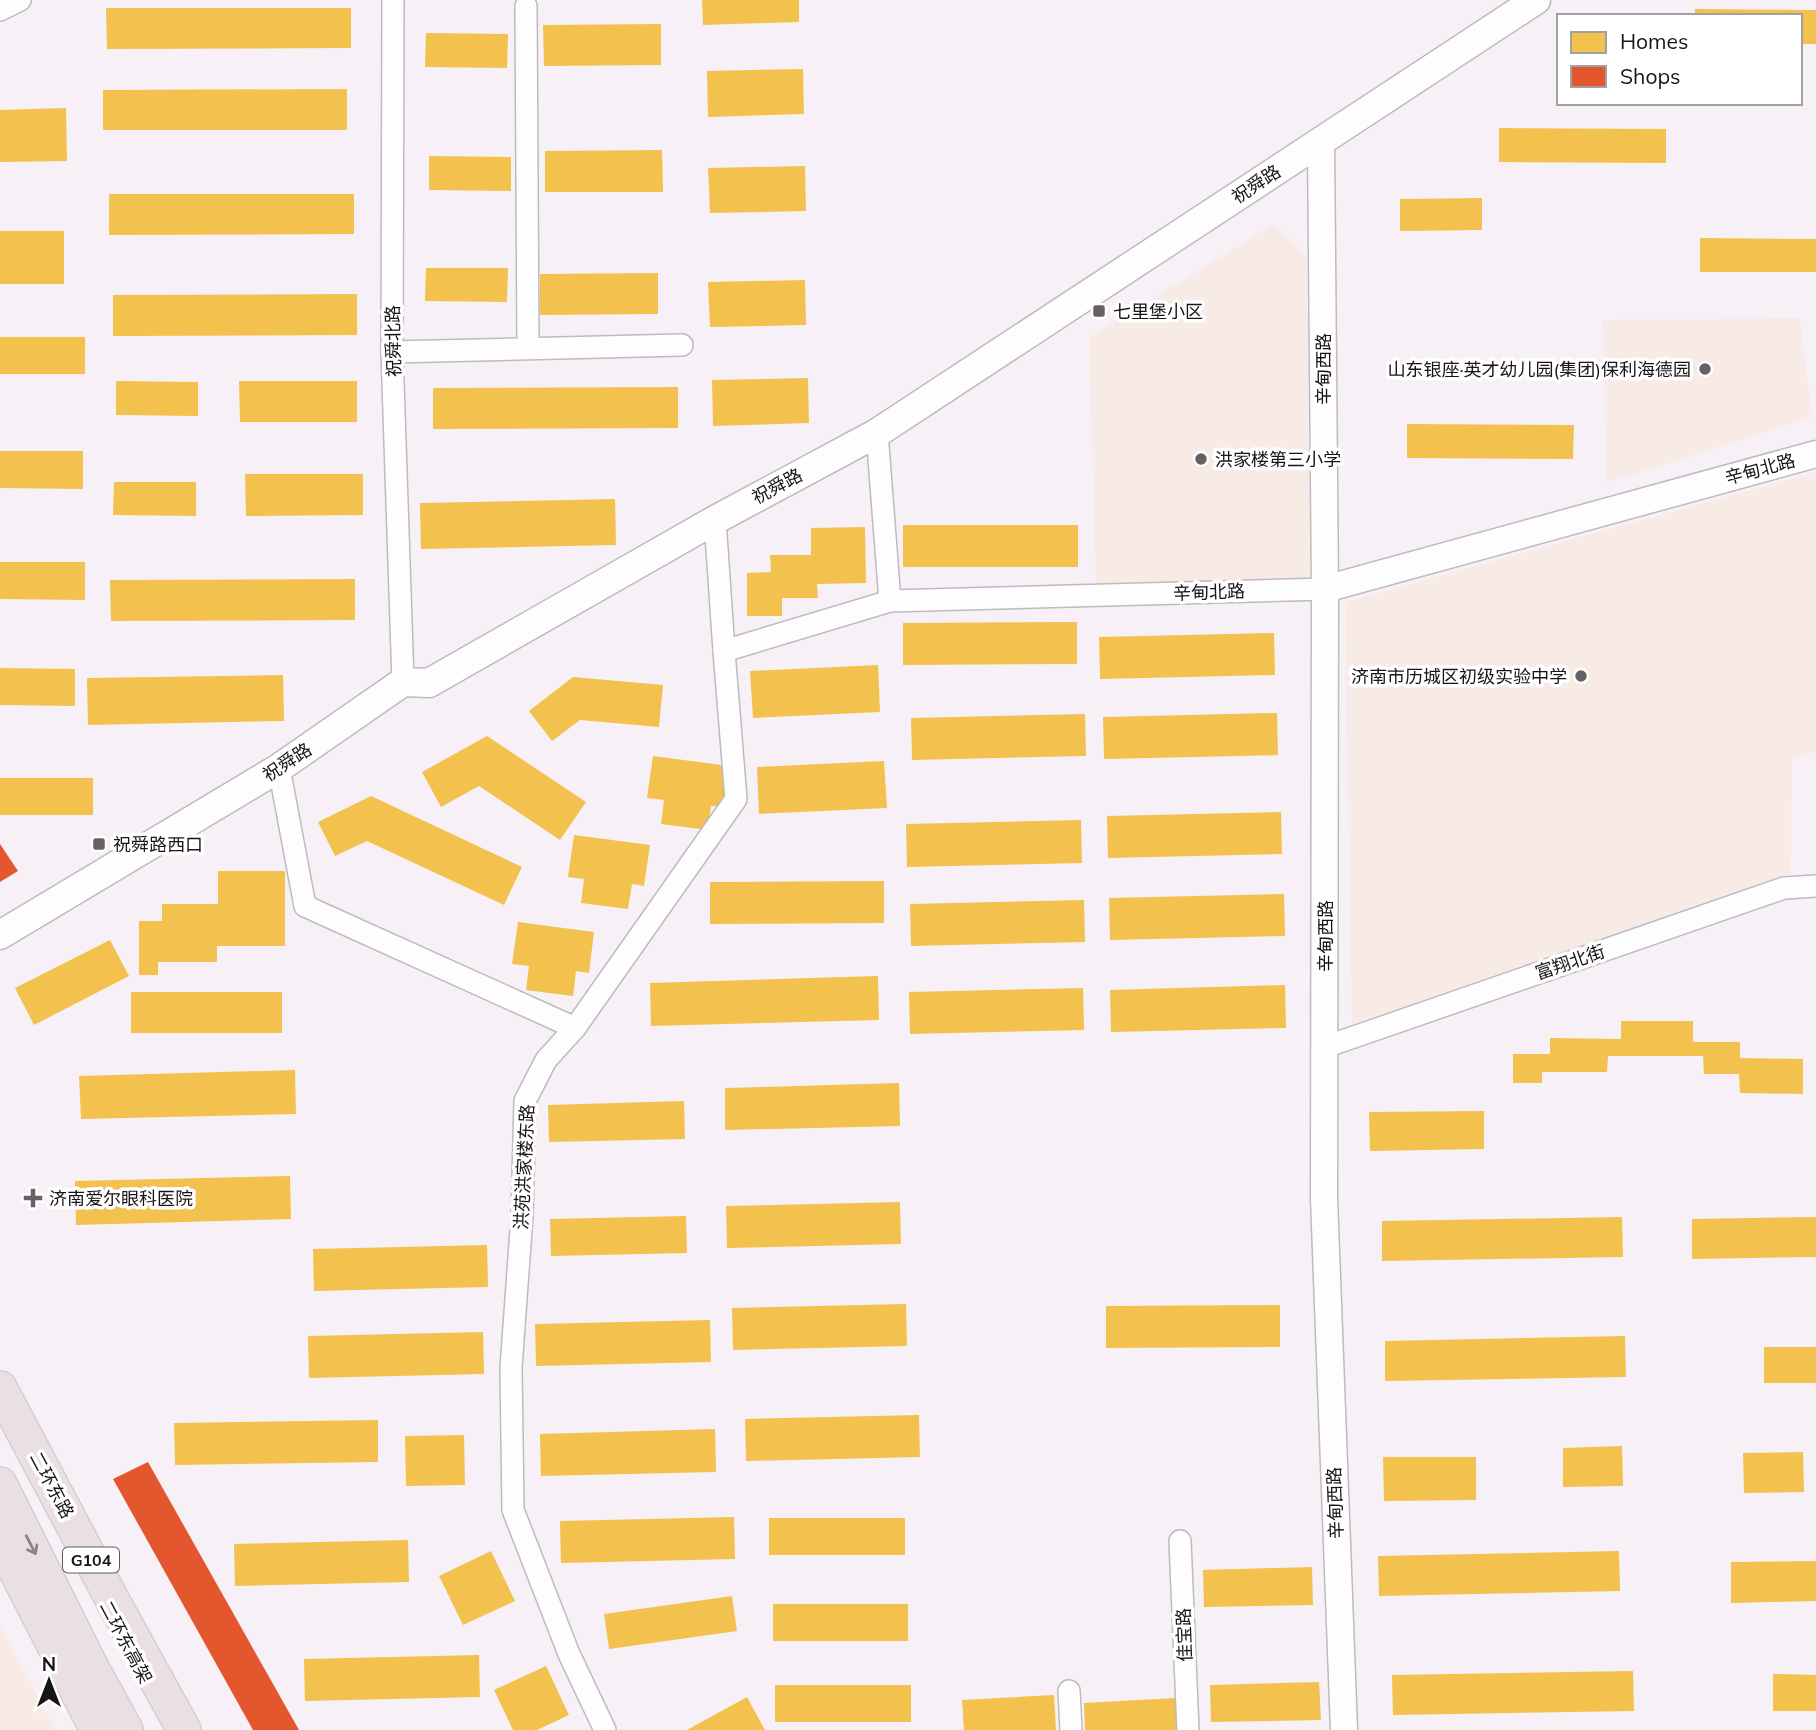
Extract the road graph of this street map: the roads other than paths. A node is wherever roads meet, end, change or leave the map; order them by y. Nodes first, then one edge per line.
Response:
1 (20, 0) edge
2 (393, 0) edge
3 (1536, 0) edge
4 (526, 6) dead end
5 (0, 10) edge
6 (1321, 142) junction
7 (682, 345) dead end
8 (528, 348) junction
9 (392, 352) junction
10 (877, 433) junction
11 (1816, 454) edge
12 (715, 520) junction
13 (1325, 589) junction
14 (890, 601) junction
15 (724, 652) junction
16 (403, 682) junction
17 (279, 768) junction
18 (1816, 886) edge
19 (0, 935) edge
20 (575, 1028) junction
21 (1325, 1047) junction
22 (0, 1388) edge
23 (0, 1405) edge
24 (0, 1484) edge
25 (0, 1540) edge
26 (1180, 1541) dead end
27 (1069, 1691) dead end
28 (97, 1730) edge
29 (126, 1730) edge
30 (173, 1730) edge
31 (184, 1730) edge
32 (605, 1730) edge
33 (1071, 1730) edge
34 (1188, 1730) edge
35 (1344, 1730) edge

1 - 5 street
2 - 9 street, 祝舜北路
3 - 6 main road, 祝舜路
4 - 8 street
6 - 10 main road, 祝舜路
6 - 13 street, 辛甸西路
7 - 8 street
8 - 9 street
9 - 16 street, 祝舜北路
10 - 12 main road, 祝舜路
10 - 14 street
11 - 13 street, 辛甸北路
12 - 15 street
12 - 16 main road, 祝舜路
13 - 14 street, 辛甸北路
13 - 21 street, 辛甸西路
14 - 15 street, 辛甸北路
15 - 20 street, 洪苑洪家楼东路
16 - 17 main road, 祝舜路
17 - 19 main road, 祝舜路
17 - 20 street
18 - 21 street, 富翔北街
20 - 32 street, 洪苑洪家楼东路
21 - 35 street, 辛甸西路
22 - 31 highway, 二环东路 / G104
23 - 30 highway, 二环东高架
24 -> 29 highway
25 - 28 highway
26 - 34 street, 佳宝路
27 - 33 street

